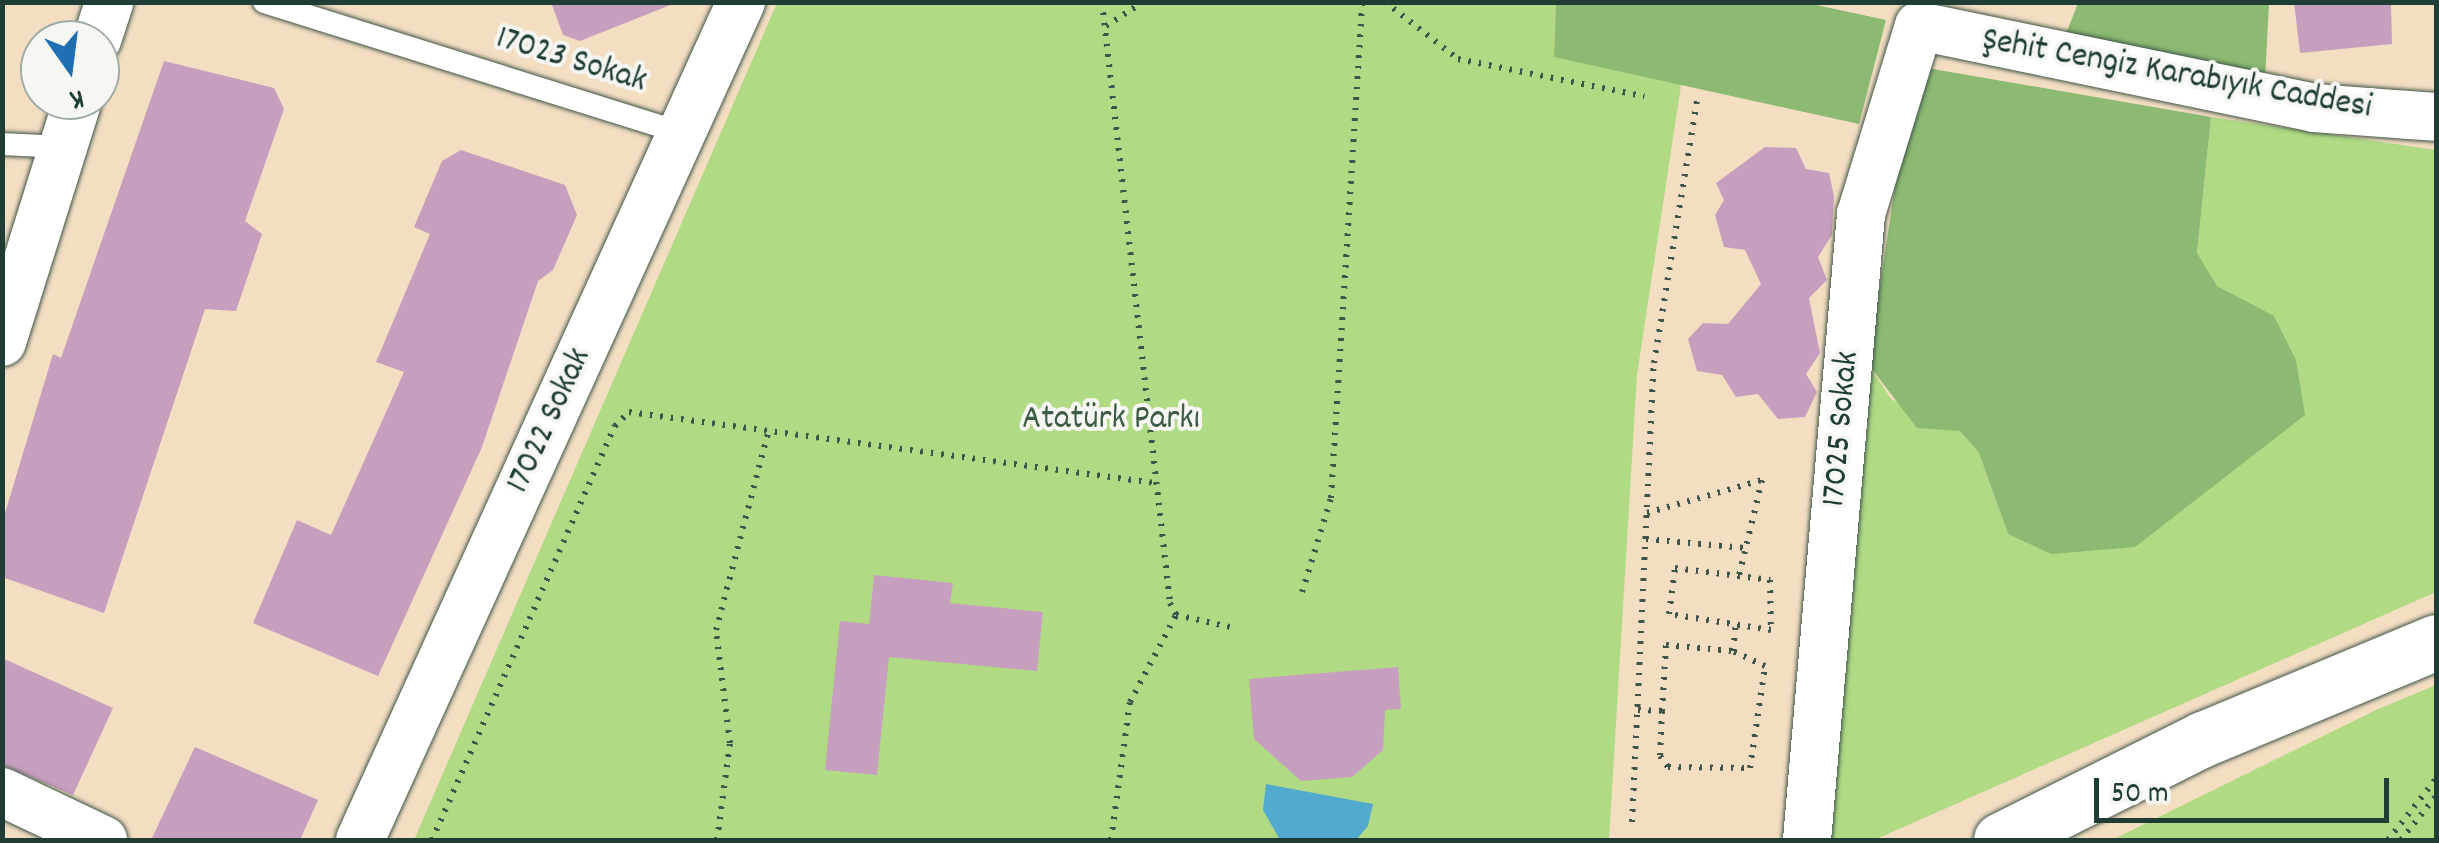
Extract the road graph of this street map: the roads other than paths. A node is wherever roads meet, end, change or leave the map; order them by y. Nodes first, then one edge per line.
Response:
1 (264, 2) edge
2 (741, 2) edge
3 (1918, 26) joint
4 (2436, 117) edge
5 (72, 120) edge
6 (685, 134) junction
7 (2, 144) edge
8 (64, 147) junction
9 (7, 315) edge
10 (2436, 642) edge
11 (2, 792) edge
12 (58, 830) edge
13 (103, 840) edge
14 (360, 840) edge
15 (1807, 840) edge
16 (2000, 840) edge

1 - 6 lane, 17023 Sokak
2 - 6 street, 17022 Sokak
3 - 4 street, Şehit Cengiz Karabıyık Caddesi
3 - 15 street, 17025 Sokak
5 - 8 street
6 - 14 street, 17022 Sokak
7 - 8 lane
8 - 9 street
10 - 16 street
11 - 12 street
12 - 13 street

